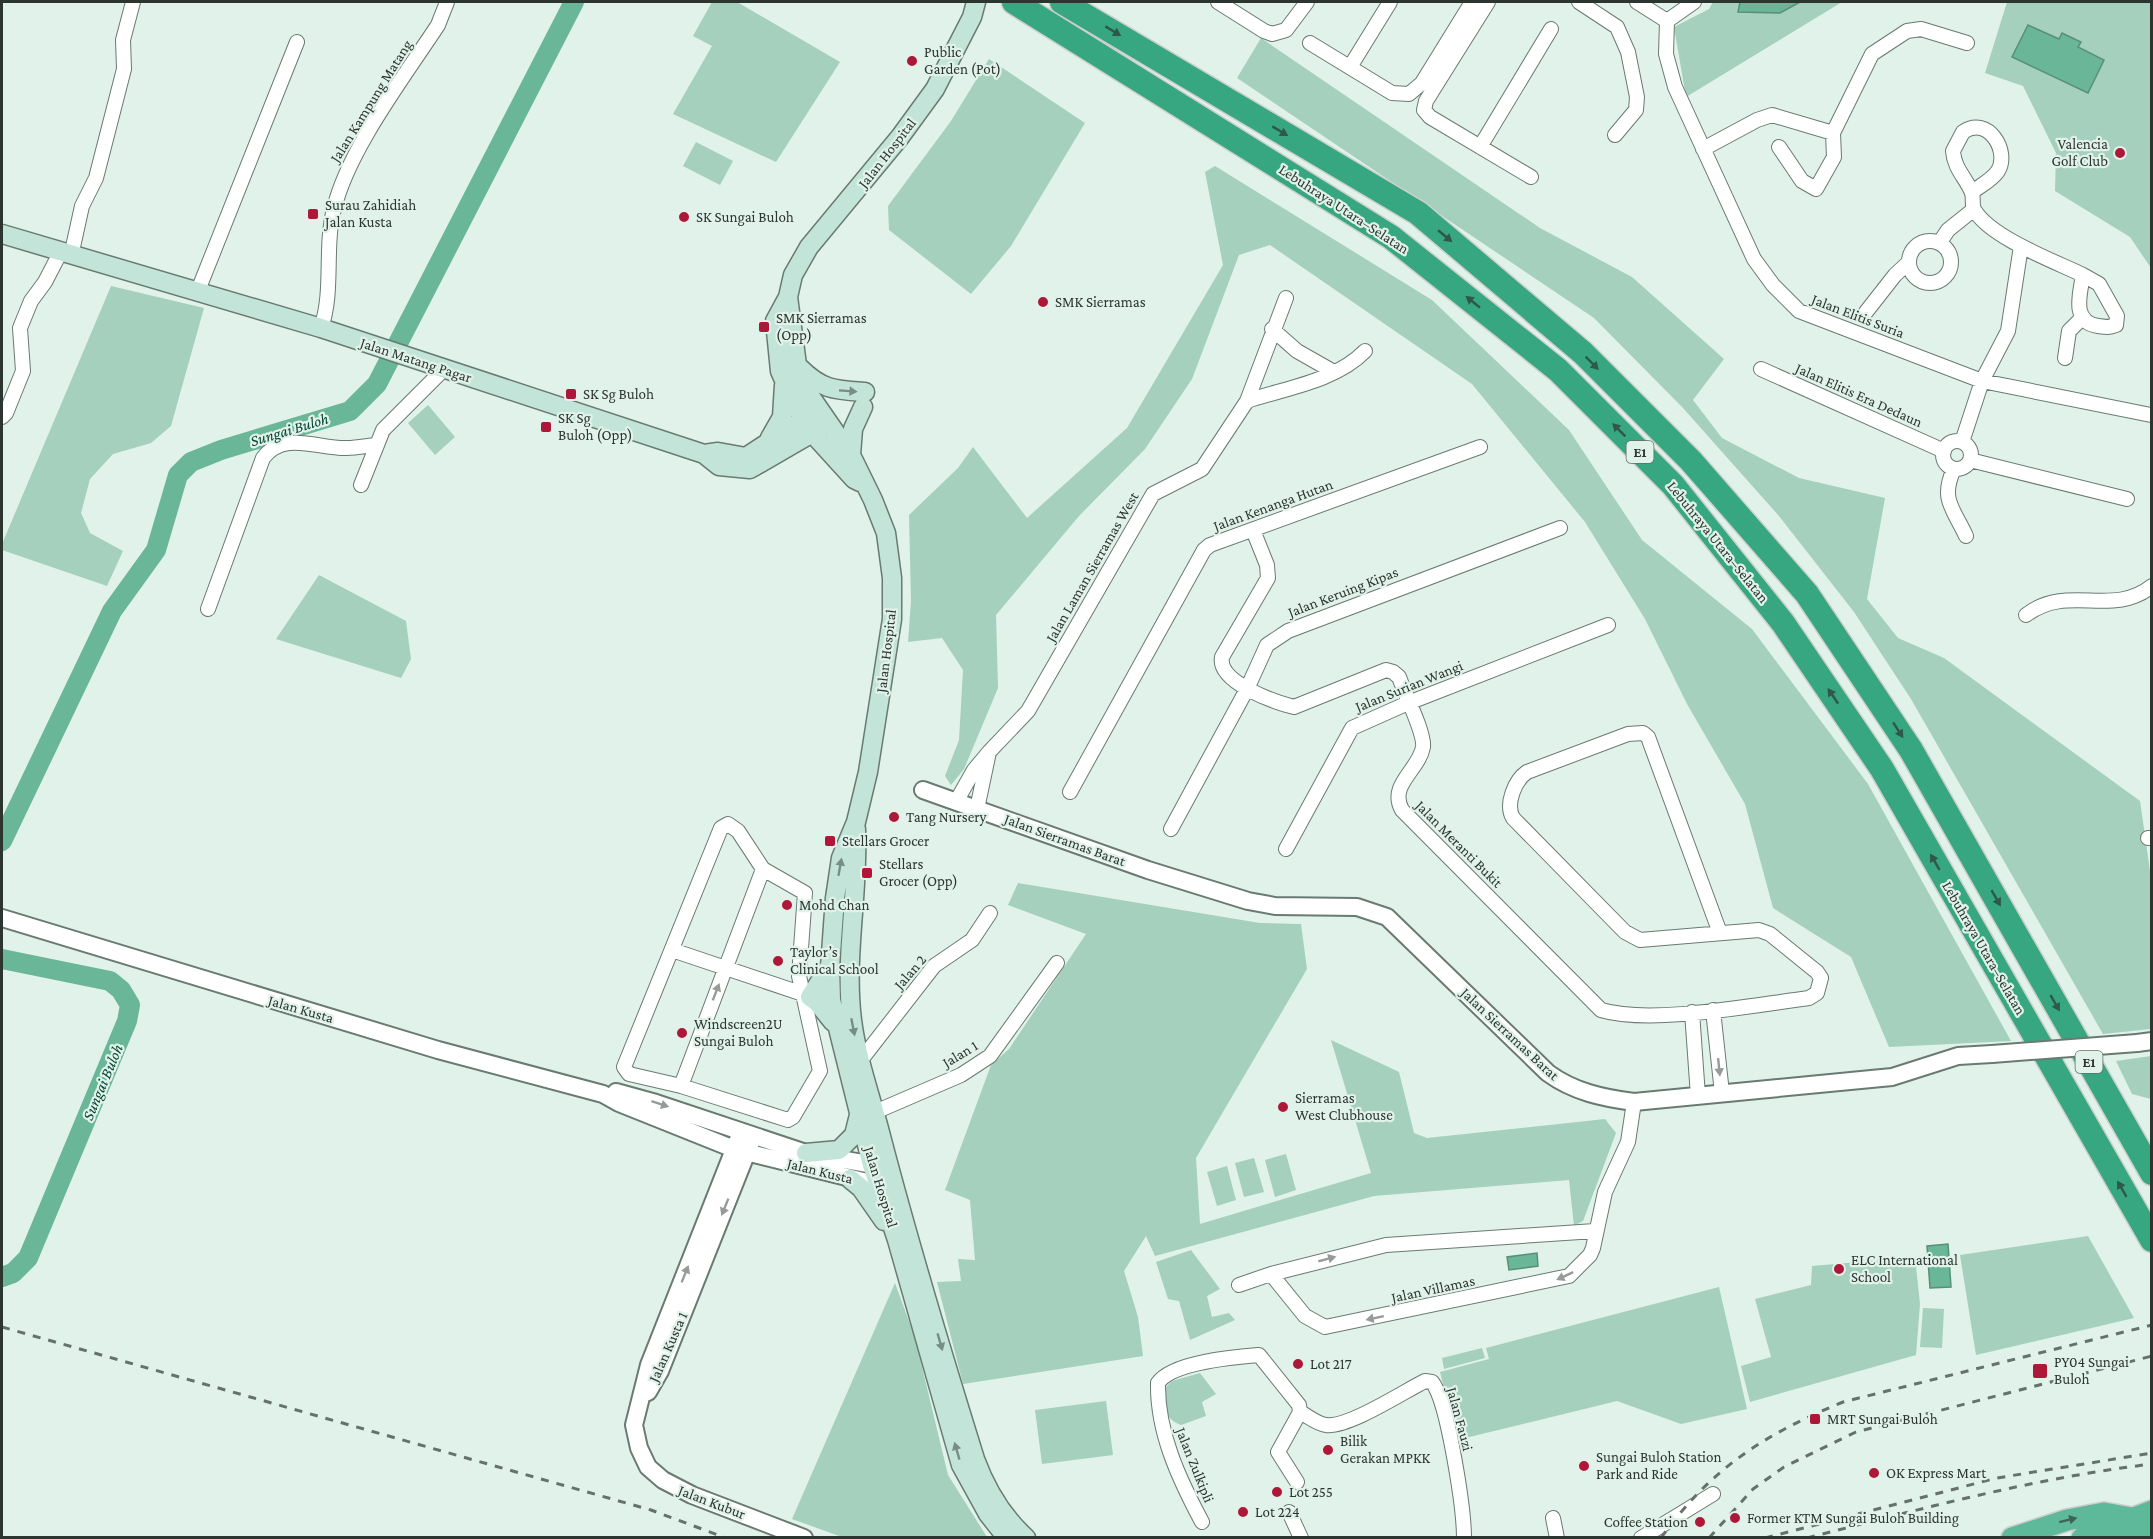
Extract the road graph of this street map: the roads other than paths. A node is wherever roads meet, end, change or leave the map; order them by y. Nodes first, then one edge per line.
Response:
1 (133, 2) edge
2 (447, 2) edge
3 (976, 2) edge
4 (1062, 2) edge
5 (1218, 2) edge
6 (1306, 2) edge
7 (1390, 2) edge
8 (1472, 2) edge
9 (1488, 2) edge
10 (1580, 2) edge
11 (1637, 2) edge
12 (1694, 2) edge
13 (1022, 7) edge
14 (1667, 21) junction
15 (1551, 29) dead end
16 (297, 42) dead end
17 (1310, 43) dead end
18 (1967, 43) dead end
19 (1350, 67) junction
20 (1833, 133) junction
21 (1615, 135) dead end
22 (1480, 147) junction
23 (1779, 147) dead end
24 (1703, 149) junction
25 (1531, 177) dead end
26 (1972, 192) junction
27 (1973, 210) junction
28 (2, 234) edge
29 (1940, 243) junction
30 (2021, 246) junction
31 (65, 254) junction
32 (1909, 262) junction
33 (2083, 275) junction
34 (198, 293) junction
35 (788, 297) junction
36 (1286, 298) dead end
37 (1866, 312) dead end
38 (2082, 318) junction
39 (321, 328) junction
40 (1272, 329) junction
41 (1365, 351) dead end
42 (2065, 358) dead end
43 (797, 365) junction
44 (444, 369) junction
45 (1761, 369) dead end
46 (1334, 372) junction
47 (1982, 381) junction
48 (784, 383) junction
49 (1247, 401) junction
50 (2151, 415) edge
51 (824, 416) junction
52 (2, 417) edge
53 (807, 426) junction
54 (2151, 427) edge
55 (1962, 442) junction
56 (375, 445) junction
57 (1480, 447) dead end
58 (1944, 451) junction
59 (756, 452) junction
60 (704, 454) junction
61 (850, 455) junction
62 (1970, 460) junction
63 (1954, 469) junction
64 (863, 483) junction
65 (361, 485) dead end
66 (2127, 499) dead end
67 (1560, 528) dead end
68 (1253, 530) junction
69 (1966, 536) dead end
70 (2151, 586) edge
71 (208, 609) dead end
72 (2026, 615) dead end
73 (1608, 625) dead end
74 (1247, 689) junction
75 (1408, 703) junction
76 (989, 752) junction
77 (923, 790) dead end
78 (1070, 792) dead end
79 (956, 802) junction
80 (977, 809) junction
81 (856, 822) junction
82 (1171, 829) dead end
83 (1286, 849) dead end
84 (763, 869) junction
85 (852, 910) junction
86 (990, 913) dead end
87 (2, 918) edge
88 (1720, 933) junction
89 (672, 950) junction
90 (1057, 963) dead end
91 (830, 967) junction
92 (725, 970) junction
93 (807, 997) junction
94 (831, 1000) junction
95 (1713, 1010) junction
96 (1692, 1012) junction
97 (838, 1029) junction
98 (2144, 1042) edge
99 (861, 1060) junction
100 (681, 1086) junction
101 (603, 1094) junction
102 (1722, 1094) junction
103 (1698, 1096) junction
104 (1634, 1102) junction
105 (867, 1114) junction
106 (714, 1140) junction
107 (744, 1142) junction
108 (806, 1153) junction
109 (2151, 1173) edge
110 (724, 1175) junction
111 (884, 1175) junction
112 (850, 1179) junction
113 (1595, 1231) junction
114 (897, 1240) junction
115 (2151, 1240) edge
116 (1271, 1274) junction
117 (1239, 1286) dead end
118 (638, 1408) junction
119 (1300, 1412) junction
120 (1296, 1482) dead end
121 (1713, 1494) dead end
122 (1289, 1512) dead end
123 (2142, 1514) edge
124 (1553, 1518) dead end
125 (1202, 1522) dead end
126 (2151, 1527) edge
127 (804, 1538) edge
128 (1007, 1538) edge
129 (1026, 1538) edge
130 (1301, 1538) edge
131 (1464, 1538) edge
132 (1557, 1538) edge
133 (1641, 1538) edge
134 (2012, 1538) edge
135 (2082, 1538) edge
136 (2122, 1538) edge

1 - 31 street
2 - 39 street, Jalan Kampung Matang
3 - 35 main road, Jalan Hospital
4 -> 109 highway, Lebuhraya Utara–Selatan / E1
5 - 6 street
7 - 19 street
8 - 19 street
9 - 22 street
10 - 21 street
11 - 14 street
12 - 14 street
115 -> 13 highway, Lebuhraya Utara–Selatan / E1
14 - 24 street, Jalan Elitis Suria
15 - 22 street
16 - 34 street
17 - 19 street
18 - 20 street
20 - 23 street
20 - 24 street
22 - 25 street
24 - 47 street, Jalan Elitis Suria
26 - 26 street
26 - 27 street
27 - 29 street
27 - 30 street
28 - 31 main road, Jalan Matang Pagar
29 - 32 street
29 - 32 street
30 - 33 street
30 - 47 street
31 - 34 main road, Jalan Matang Pagar
31 - 52 street
32 - 37 street
33 - 38 street
33 - 38 street
34 - 39 main road, Jalan Matang Pagar
35 - 43 main road, Jalan Hospital
35 - 48 main road, Jalan Hospital
36 - 40 street
38 - 42 street
39 - 44 main road, Jalan Matang Pagar
40 - 46 street
40 - 49 street
41 - 46 street
43 - 51 main road, Jalan Hospital
43 -> 61 main road
44 - 56 street
44 - 60 main road, Jalan Matang Pagar
45 - 58 street, Jalan Elitis Era Dedaun
46 - 49 street
47 - 50 street, Jalan Elitis Suria
47 - 55 street
48 - 53 main road, Jalan Hospital
48 - 59 main road
49 - 76 street, Jalan Laman Sierramas West
50 - 54 street
51 - 53 main road
51 - 61 main road, Jalan Hospital
53 - 59 main road
53 - 60 main road
53 - 64 main road, Jalan Hospital
55 - 58 street
55 - 62 street
56 - 65 street
56 - 71 street
57 - 68 street, Jalan Kenanga Hutan
58 - 63 street
59 - 60 main road, Jalan Matang Pagar
61 - 64 main road, Jalan Hospital
62 - 63 street
62 - 66 street
63 - 69 street
64 - 81 main road, Jalan Hospital
67 - 74 street, Jalan Keruing Kipas
68 - 74 street, Jalan Meranti Bukit
68 - 78 street, Jalan Kenanga Hutan
70 - 72 street
73 - 75 street, Jalan Surian Wangi
74 - 75 street, Jalan Meranti Bukit
74 - 82 street, Jalan Keruing Kipas
75 - 83 street, Jalan Surian Wangi
75 - 96 street, Jalan Meranti Bukit
76 - 79 street
76 - 80 street
77 - 79 street, Jalan Sierramas Barat
79 - 80 street, Jalan Sierramas Barat
80 - 104 street, Jalan Sierramas Barat
81 - 85 main road, Jalan Hospital
91 -> 81 main road, Jalan Hospital
84 - 89 street
84 - 92 street
84 - 93 street
85 - 94 main road
85 -> 99 main road, Jalan Hospital
86 - 99 street, Jalan 2
87 - 101 street, Jalan Kusta
88 - 88 street, Jalan Meranti Bukit
88 - 95 street, Jalan Meranti Bukit
89 - 92 street
89 - 100 street
90 - 105 street, Jalan 1
91 - 93 main road
91 - 94 main road, Jalan Hospital
92 - 93 street
100 -> 92 street
93 - 94 street
93 - 97 main road
93 - 100 street
94 - 97 main road, Jalan Hospital
95 - 96 street, Jalan Meranti Bukit
95 -> 102 street
96 - 103 street
97 - 105 main road, Jalan Hospital
98 - 102 street, Jalan Sierramas Barat, bridge
99 - 105 main road, Jalan Hospital
101 - 106 street, Jalan Kusta
101 -> 107 street, Jalan Kusta
102 - 103 street, Jalan Sierramas Barat
103 - 104 street, Jalan Sierramas Barat
104 - 113 street, Jalan Villamas
105 - 108 main road
105 - 111 main road, Jalan Hospital
106 - 107 street, Jalan Kusta
106 - 110 street
107 - 108 street, Jalan Kusta
107 - 110 street, Jalan Kusta 1
107 - 112 street, Jalan Kusta
107 -> 118 street, Jalan Kusta 1
108 - 111 street, Jalan Kusta
118 -> 110 street, Jalan Kusta 1
111 - 112 street, Jalan Kusta
111 - 114 main road, Jalan Hospital
111 -> 129 main road, Jalan Hospital
112 - 114 main road
116 -> 113 street
113 -> 116 street, Jalan Villamas
128 -> 114 main road, Jalan Hospital
116 - 117 street
118 - 127 street, Jalan Kubur
119 - 120 street
119 - 125 street, Jalan Zulkipli
119 - 131 street, Jalan Fauzi
121 - 133 street
122 - 130 street
134 -> 123 highway
123 - 135 highway
124 - 132 street
126 - 136 highway

